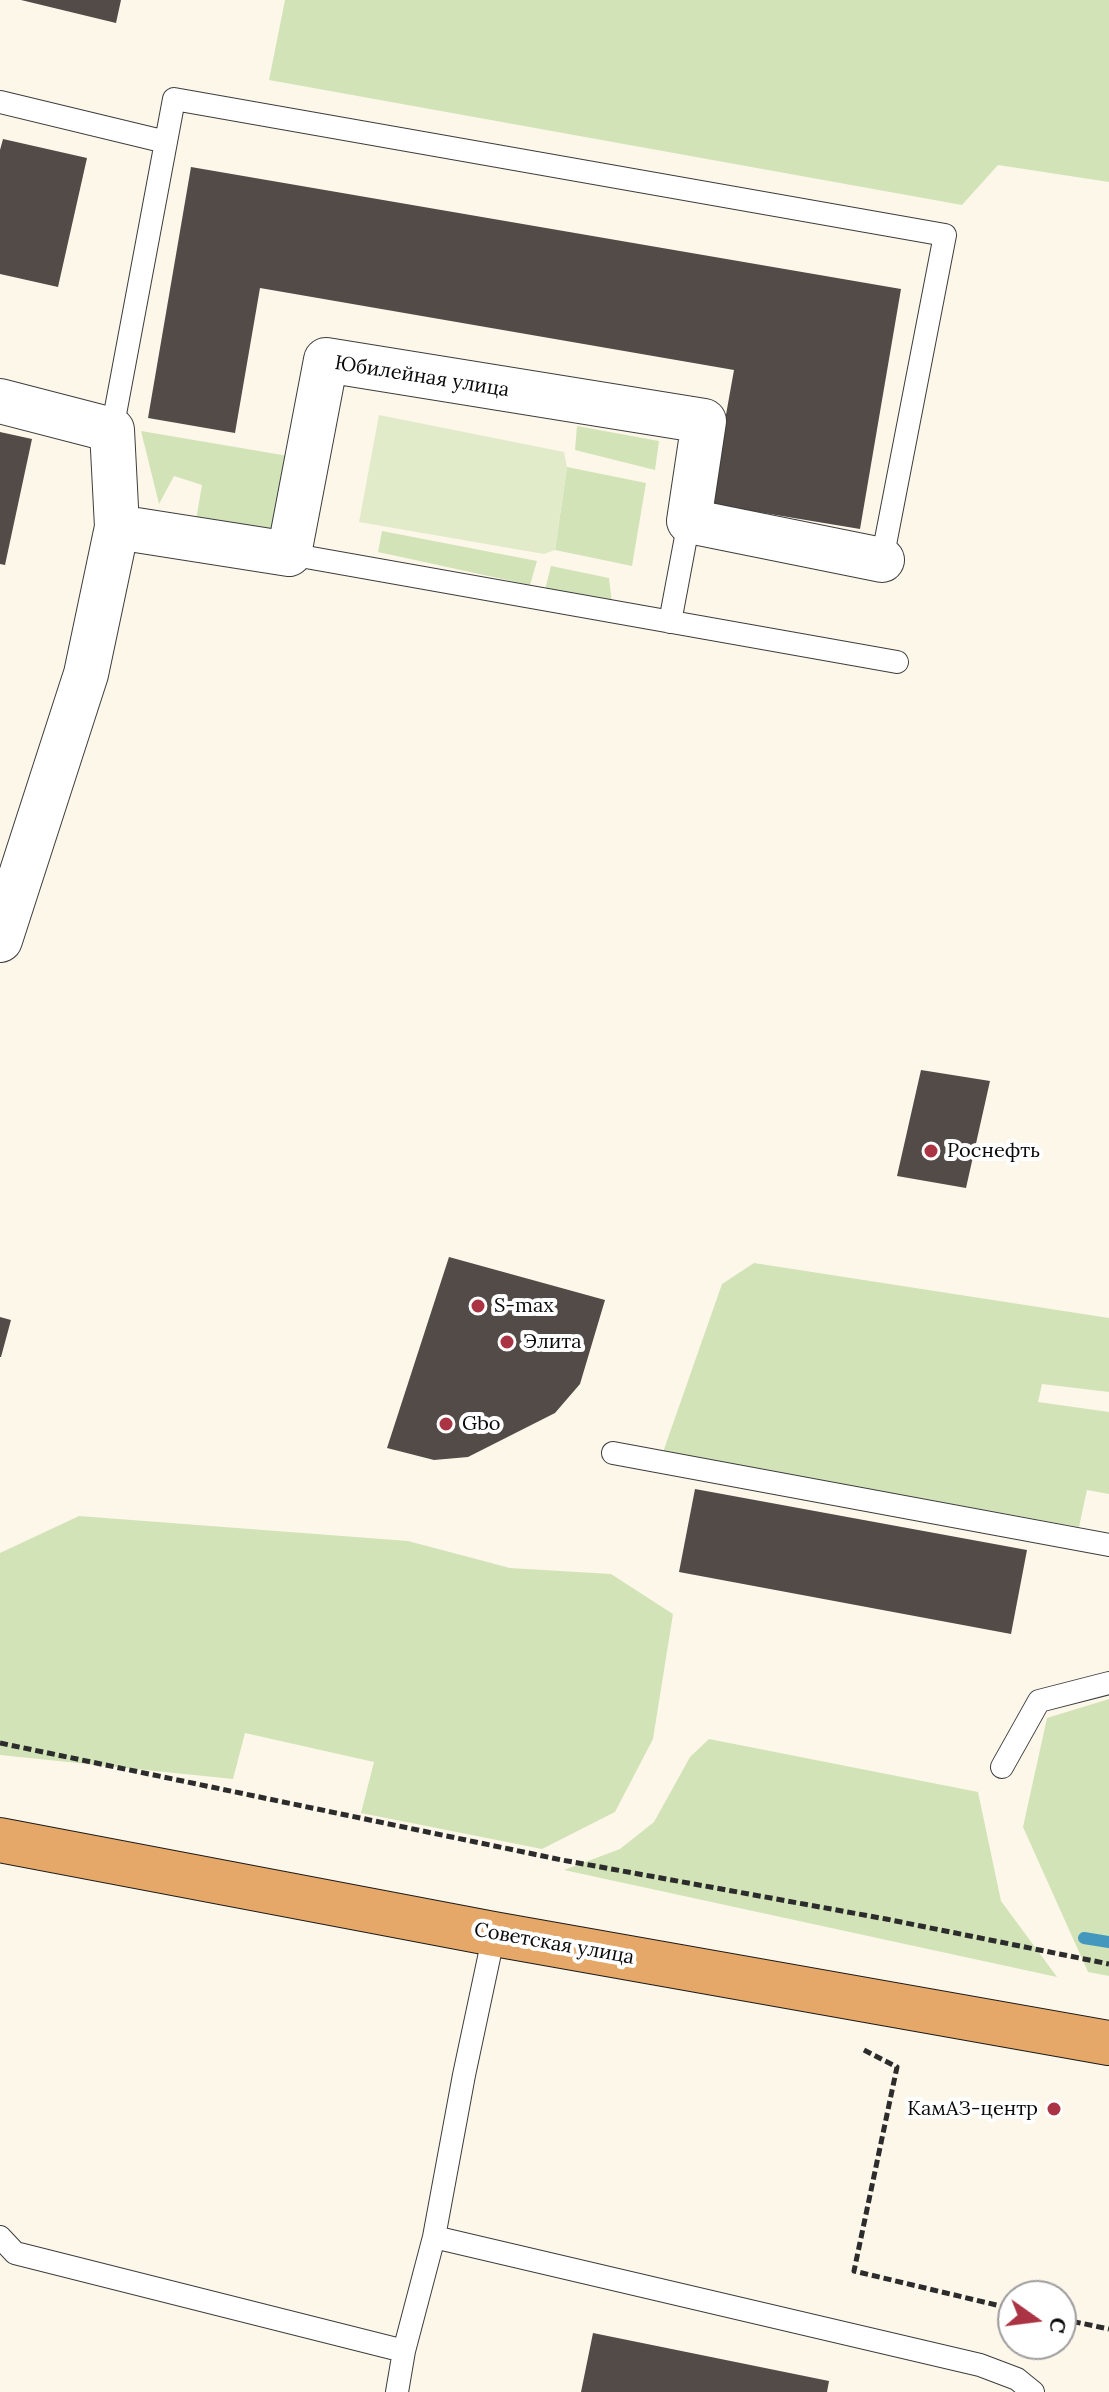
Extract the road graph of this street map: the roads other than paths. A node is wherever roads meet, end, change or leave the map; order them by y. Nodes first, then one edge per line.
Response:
1 (0, 102) edge
2 (166, 142) junction
3 (0, 401) edge
4 (112, 430) junction
5 (689, 521) junction
6 (117, 527) junction
7 (289, 554) junction
8 (882, 560) joint
9 (670, 622) junction
10 (897, 662) dead end
11 (0, 940) edge
12 (613, 1453) dead end
13 (1109, 1545) edge
14 (1109, 1683) edge
15 (1002, 1767) dead end
16 (0, 1840) edge
17 (494, 1934) junction
18 (1109, 2043) edge
19 (0, 2237) edge
20 (434, 2237) junction
21 (404, 2351) junction
22 (397, 2392) edge
23 (1033, 2392) edge

1 - 2 lane
2 - 4 lane
2 - 8 lane
3 - 4 street
4 - 6 street
5 - 7 street, Юбилейная улица
5 - 8 street
5 - 9 lane
6 - 7 street
6 - 11 street
7 - 9 lane
9 - 10 lane
12 - 13 lane
14 - 15 lane
16 - 17 highway, Советская улица
17 - 18 highway, Советская улица
17 - 20 lane
19 - 21 lane
20 - 21 lane
20 - 23 lane
21 - 22 lane

